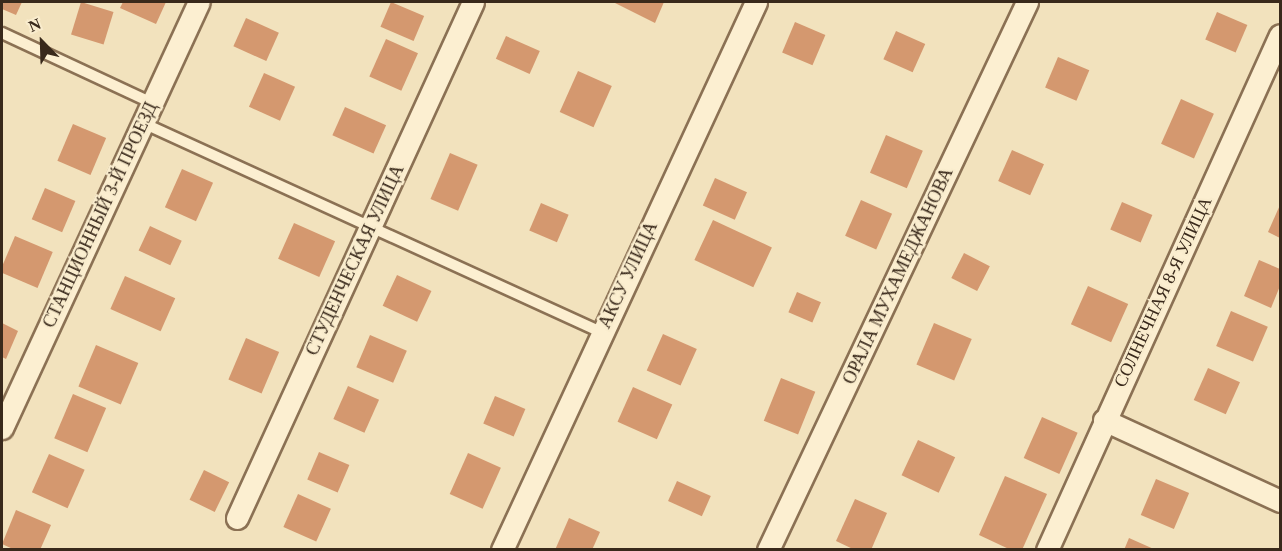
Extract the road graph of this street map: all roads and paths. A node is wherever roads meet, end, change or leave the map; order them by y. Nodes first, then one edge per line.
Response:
1 (200, 2) edge
2 (473, 2) edge
3 (756, 2) edge
4 (1027, 2) edge
5 (2, 33) edge
6 (1281, 35) edge
7 (152, 103) junction
8 (143, 123) junction
9 (370, 228) junction
10 (601, 332) junction
11 (1104, 420) junction
12 (2, 428) edge
13 (1281, 501) edge
14 (237, 518) dead end
15 (502, 549) edge
16 (768, 549) edge
17 (1047, 549) edge

1 - 7 street, СТАНЦИОННЫЙ 3-Й ПРОЕЗД
2 - 9 street, СТУДЕНЧЕСКАЯ УЛИЦА
3 - 10 street, АКСУ УЛИЦА
4 - 16 street, ОРАЛА МУХАМЕДЖАНОВА
5 - 7 lane
6 - 11 street, СОЛНЕЧНАЯ 8-Я УЛИЦА
7 - 8 street, СТАНЦИОННЫЙ 3-Й ПРОЕЗД
8 - 9 lane
8 - 12 street, СТАНЦИОННЫЙ 3-Й ПРОЕЗД
9 - 10 lane
9 - 14 street, СТУДЕНЧЕСКАЯ УЛИЦА
10 - 15 street, АКСУ УЛИЦА
11 - 13 street
11 - 17 street, СОЛНЕЧНАЯ 8-Я УЛИЦА

